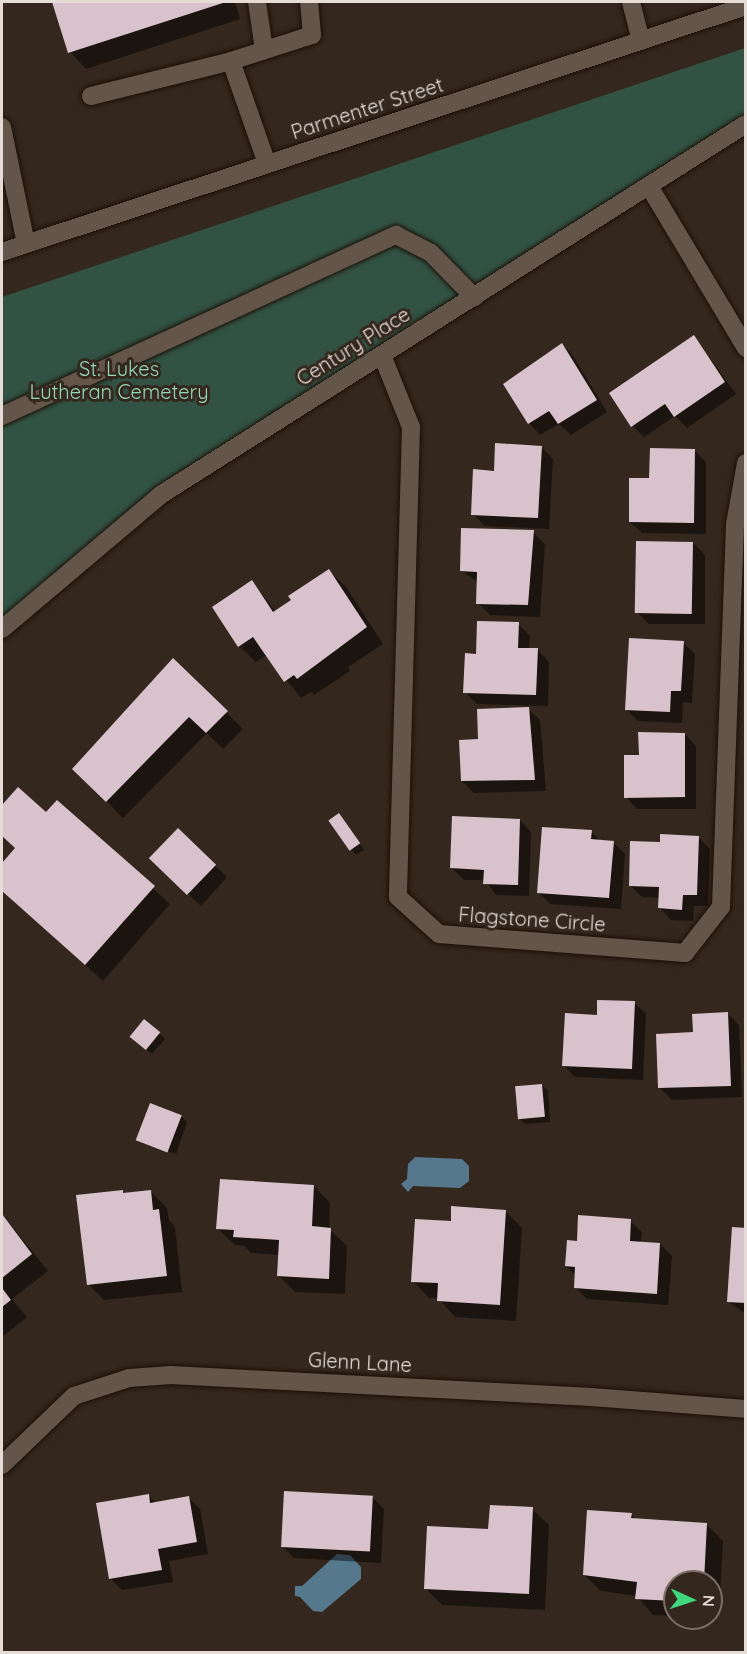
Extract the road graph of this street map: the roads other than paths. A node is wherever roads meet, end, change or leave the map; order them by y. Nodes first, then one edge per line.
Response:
1 (257, 2) edge
2 (309, 2) edge
3 (631, 2) edge
4 (746, 6) edge
5 (641, 41) junction
6 (264, 50) junction
7 (231, 61) junction
8 (91, 96) dead end
9 (746, 124) edge
10 (2, 127) edge
11 (267, 164) junction
12 (649, 186) junction
13 (26, 244) junction
14 (2, 252) edge
15 (474, 297) junction
16 (746, 348) edge
17 (382, 355) junction
18 (2, 416) edge
19 (746, 463) edge
20 (2, 629) edge
21 (746, 1409) edge
22 (2, 1466) edge

1 - 6 street
2 - 6 street
3 - 5 street
4 - 5 street, Parmenter Street
5 - 11 street, Parmenter Street
6 - 7 street
7 - 8 street
7 - 11 street
9 - 12 street, Century Place
10 - 13 street
11 - 13 street, Parmenter Street
12 - 15 street, Century Place
12 - 16 street
13 - 14 street, Parmenter Street
15 - 17 street, Century Place
15 - 18 street
17 - 19 street, Flagstone Circle
17 - 20 street, Century Place
21 - 22 street, Glenn Lane

